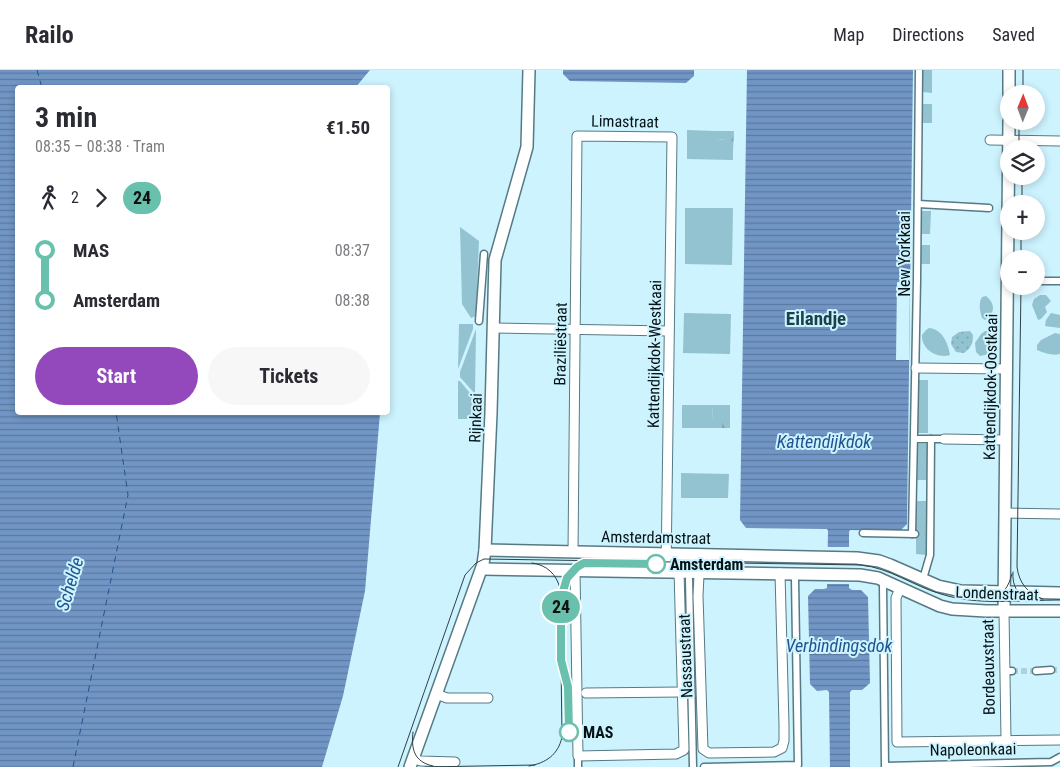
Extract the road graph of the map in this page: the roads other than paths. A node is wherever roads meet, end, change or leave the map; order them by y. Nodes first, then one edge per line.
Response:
1 (529, 70) edge
2 (919, 70) edge
3 (1010, 70) edge
4 (1009, 85) edge
5 (1009, 130) edge
6 (577, 136) joint
7 (672, 137) joint
8 (990, 140) dead end
9 (1000, 140) edge
10 (1009, 140) edge
11 (1045, 141) edge
12 (1060, 141) edge
13 (1009, 185) edge
14 (918, 204) junction
15 (989, 208) dead end
16 (484, 254) dead end
17 (1045, 280) edge
18 (1060, 281) edge
19 (479, 321) dead end
20 (494, 328) junction
21 (575, 330) junction
22 (669, 331) junction
23 (916, 368) junction
24 (1007, 369) junction
25 (915, 439) junction
26 (930, 439) junction
27 (944, 439) joint
28 (1005, 440) junction
29 (1005, 513) junction
30 (1060, 514) edge
31 (863, 533) dead end
32 (485, 550) junction
33 (573, 552) junction
34 (666, 554) junction
35 (700, 554) junction
36 (850, 557) joint
37 (482, 569) junction
38 (575, 570) junction
39 (666, 571) junction
40 (679, 572) junction
41 (699, 572) junction
42 (780, 574) junction
43 (689, 579) dead end
44 (795, 579) dead end
45 (923, 579) junction
46 (883, 586) dead end
47 (900, 588) junction
48 (1004, 592) junction
49 (1060, 593) edge
50 (1004, 611) junction
51 (1060, 612) edge
52 (1051, 670) tunnel mouth
53 (1036, 671) tunnel mouth
54 (682, 692) junction
55 (586, 693) dead end
56 (436, 694) junction
57 (488, 698) dead end
58 (1006, 740) junction
59 (1060, 740) edge
60 (578, 756) junction
61 (1060, 758) edge
62 (454, 762) dead end
63 (411, 763) edge
64 (578, 767) edge
65 (693, 767) edge
66 (704, 767) edge

1 - 20 street, Rijnkaai
2 - 14 street, New Yorkkaai
3 - 4 street
5 - 10 street, Kattendijkdok-Oostkaai
6 - 7 street, Limastraat
6 - 21 street, Braziliëstraat
7 - 22 street, Kattendijkdok-Westkaai
8 - 9 street
11 - 12 street
13 - 24 street, Kattendijkdok-Oostkaai
14 - 15 street
14 - 23 street, New Yorkkaai
16 - 19 street
17 - 18 street
20 - 21 street
20 - 32 street, Rijnkaai
21 - 22 street
21 - 33 street, Braziliëstraat
22 - 34 street, Kattendijkdok-Westkaai
23 - 24 street
23 - 25 street, New Yorkkaai
24 - 28 street, Kattendijkdok-Oostkaai
25 - 26 street
25 - 31 street, New Yorkkaai
26 - 27 street
26 - 45 street
27 - 28 street
28 - 29 street, Kattendijkdok-Oostkaai
29 - 30 street
29 - 48 street, Kattendijkdok-Oostkaai
32 - 33 street, Amsterdamstraat
32 - 37 street, Rijnkaai
33 - 34 street, Amsterdamstraat
34 - 35 street, Amsterdamstraat
34 - 39 street, Kattendijkdok-Westkaai
35 - 36 street, Amsterdamstraat
35 - 41 street, Nassaustraat
36 - 45 street, Londenstraat
37 - 38 street
37 - 56 street, Rijnkaai
38 - 39 street
38 - 60 street
39 - 40 street
40 - 41 street
40 - 54 street, Nassaustraat
41 - 42 street
41 - 42 street, Nassaustraat
42 - 47 street, Londenstraat
43 - 65 street, Nassaustraat
44 - 66 street
45 - 48 street, Londenstraat
46 - 61 street, Napoleonkaai
47 - 50 street, Londenstraat
47 - 58 street, Napoleonkaai
48 - 49 street, Londenstraat
48 - 50 street, Bordeauxstraat
50 - 51 street, Londenstraat
50 - 58 street, Bordeauxstraat
52 - 53 street
54 - 55 street, Nassaustraat
54 - 60 street, Nassaustraat
56 - 57 street
56 - 63 street, Rijnkaai
58 - 59 street, Napoleonkaai
60 - 64 street
62 - 63 street

